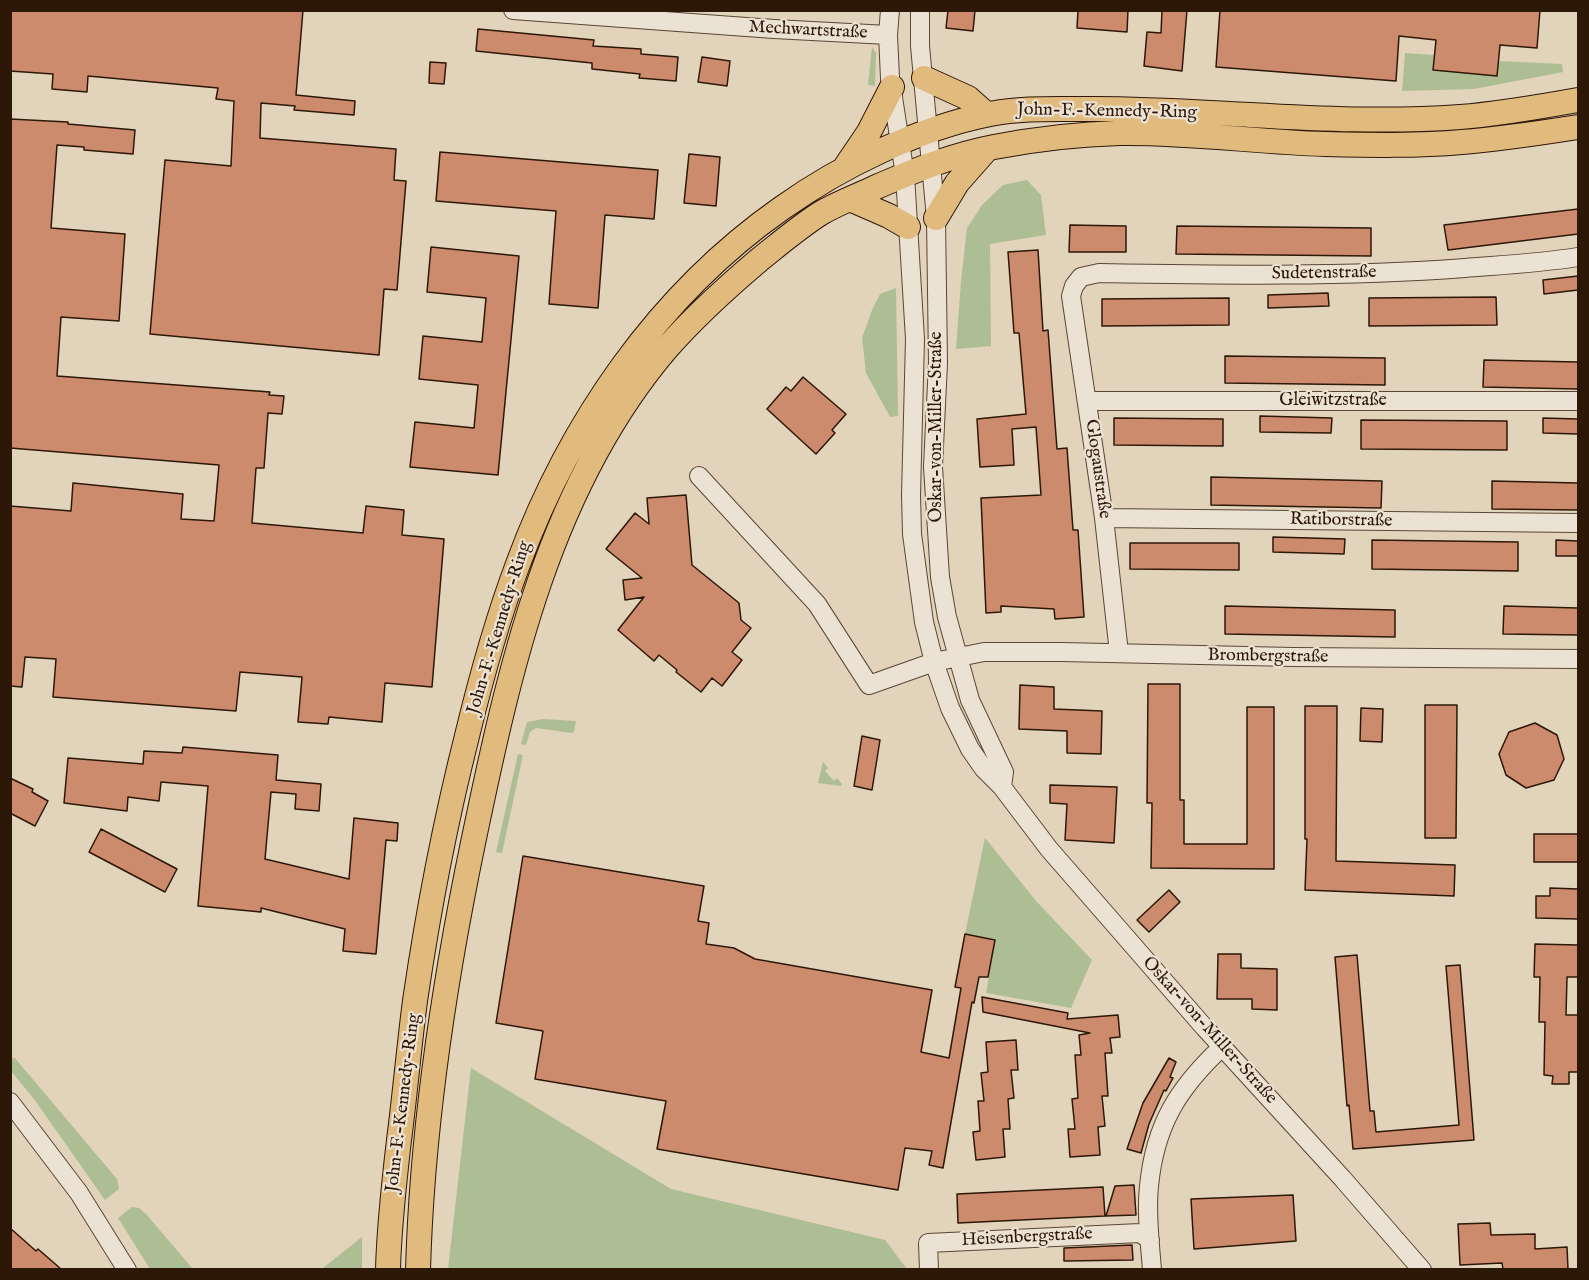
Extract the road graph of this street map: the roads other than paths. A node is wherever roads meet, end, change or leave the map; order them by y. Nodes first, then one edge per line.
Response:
1 (513, 10) edge
2 (890, 10) edge
3 (920, 10) edge
4 (888, 35) junction
5 (924, 78) junction
6 (892, 87) junction
7 (1578, 100) edge
8 (986, 114) junction
9 (1578, 127) edge
10 (928, 132) junction
11 (901, 143) junction
12 (987, 149) junction
13 (932, 164) junction
14 (846, 166) junction
15 (905, 175) junction
16 (850, 199) junction
17 (936, 218) junction
18 (908, 227) junction
19 (1578, 257) edge
20 (1074, 286) joint
21 (1088, 401) junction
22 (1578, 401) edge
23 (699, 476) dead end
24 (1104, 518) junction
25 (1578, 523) edge
26 (1119, 654) junction
27 (958, 657) junction
28 (1578, 659) edge
29 (934, 662) junction
30 (1002, 787) junction
31 (1222, 1047) junction
32 (10, 1102) edge
33 (1150, 1240) junction
34 (127, 1269) edge
35 (388, 1269) edge
36 (418, 1269) edge
37 (929, 1269) edge
38 (1152, 1269) edge
39 (1422, 1269) edge

1 - 4 street, Mechwartstraße
2 - 4 street, Oskar-von-Miller-Straße
3 - 5 street, Oskar-von-Miller-Straße
4 - 6 street, Oskar-von-Miller-Straße
5 - 8 main road
5 - 10 street, Oskar-von-Miller-Straße
6 - 11 street, Oskar-von-Miller-Straße
6 - 14 main road
7 - 8 main road, John-F.-Kennedy-Ring
8 - 10 main road, John-F.-Kennedy-Ring
9 - 12 main road, John-F.-Kennedy-Ring
10 - 11 main road, John-F.-Kennedy-Ring
10 - 13 street, Oskar-von-Miller-Straße
11 - 14 main road, John-F.-Kennedy-Ring
11 - 15 street, Oskar-von-Miller-Straße
12 - 13 main road, John-F.-Kennedy-Ring
12 - 17 main road
13 - 15 main road, John-F.-Kennedy-Ring
13 - 17 street, Oskar-von-Miller-Straße
14 - 35 main road, John-F.-Kennedy-Ring
15 - 16 main road, John-F.-Kennedy-Ring
15 - 18 street, Oskar-von-Miller-Straße
16 - 18 main road
16 - 36 main road, John-F.-Kennedy-Ring
17 - 27 street, Oskar-von-Miller-Straße
18 - 29 street, Oskar-von-Miller-Straße
19 - 20 street, Sudetenstraße
20 - 21 street, Glogaustraße
21 - 22 street, Gleiwitzstraße
21 - 24 street, Glogaustraße
23 - 29 street, Brombergstraße
24 - 25 street, Ratiborstraße
24 - 26 street, Glogaustraße
26 - 27 street, Brombergstraße
26 - 28 street, Brombergstraße
27 - 29 street, Brombergstraße
27 - 30 street, Oskar-von-Miller-Straße
29 - 30 street, Oskar-von-Miller-Straße
30 - 31 street, Oskar-von-Miller-Straße
31 - 33 street
31 - 39 street, Oskar-von-Miller-Straße
32 - 34 street
33 - 37 street, Heisenbergstraße
33 - 38 street

